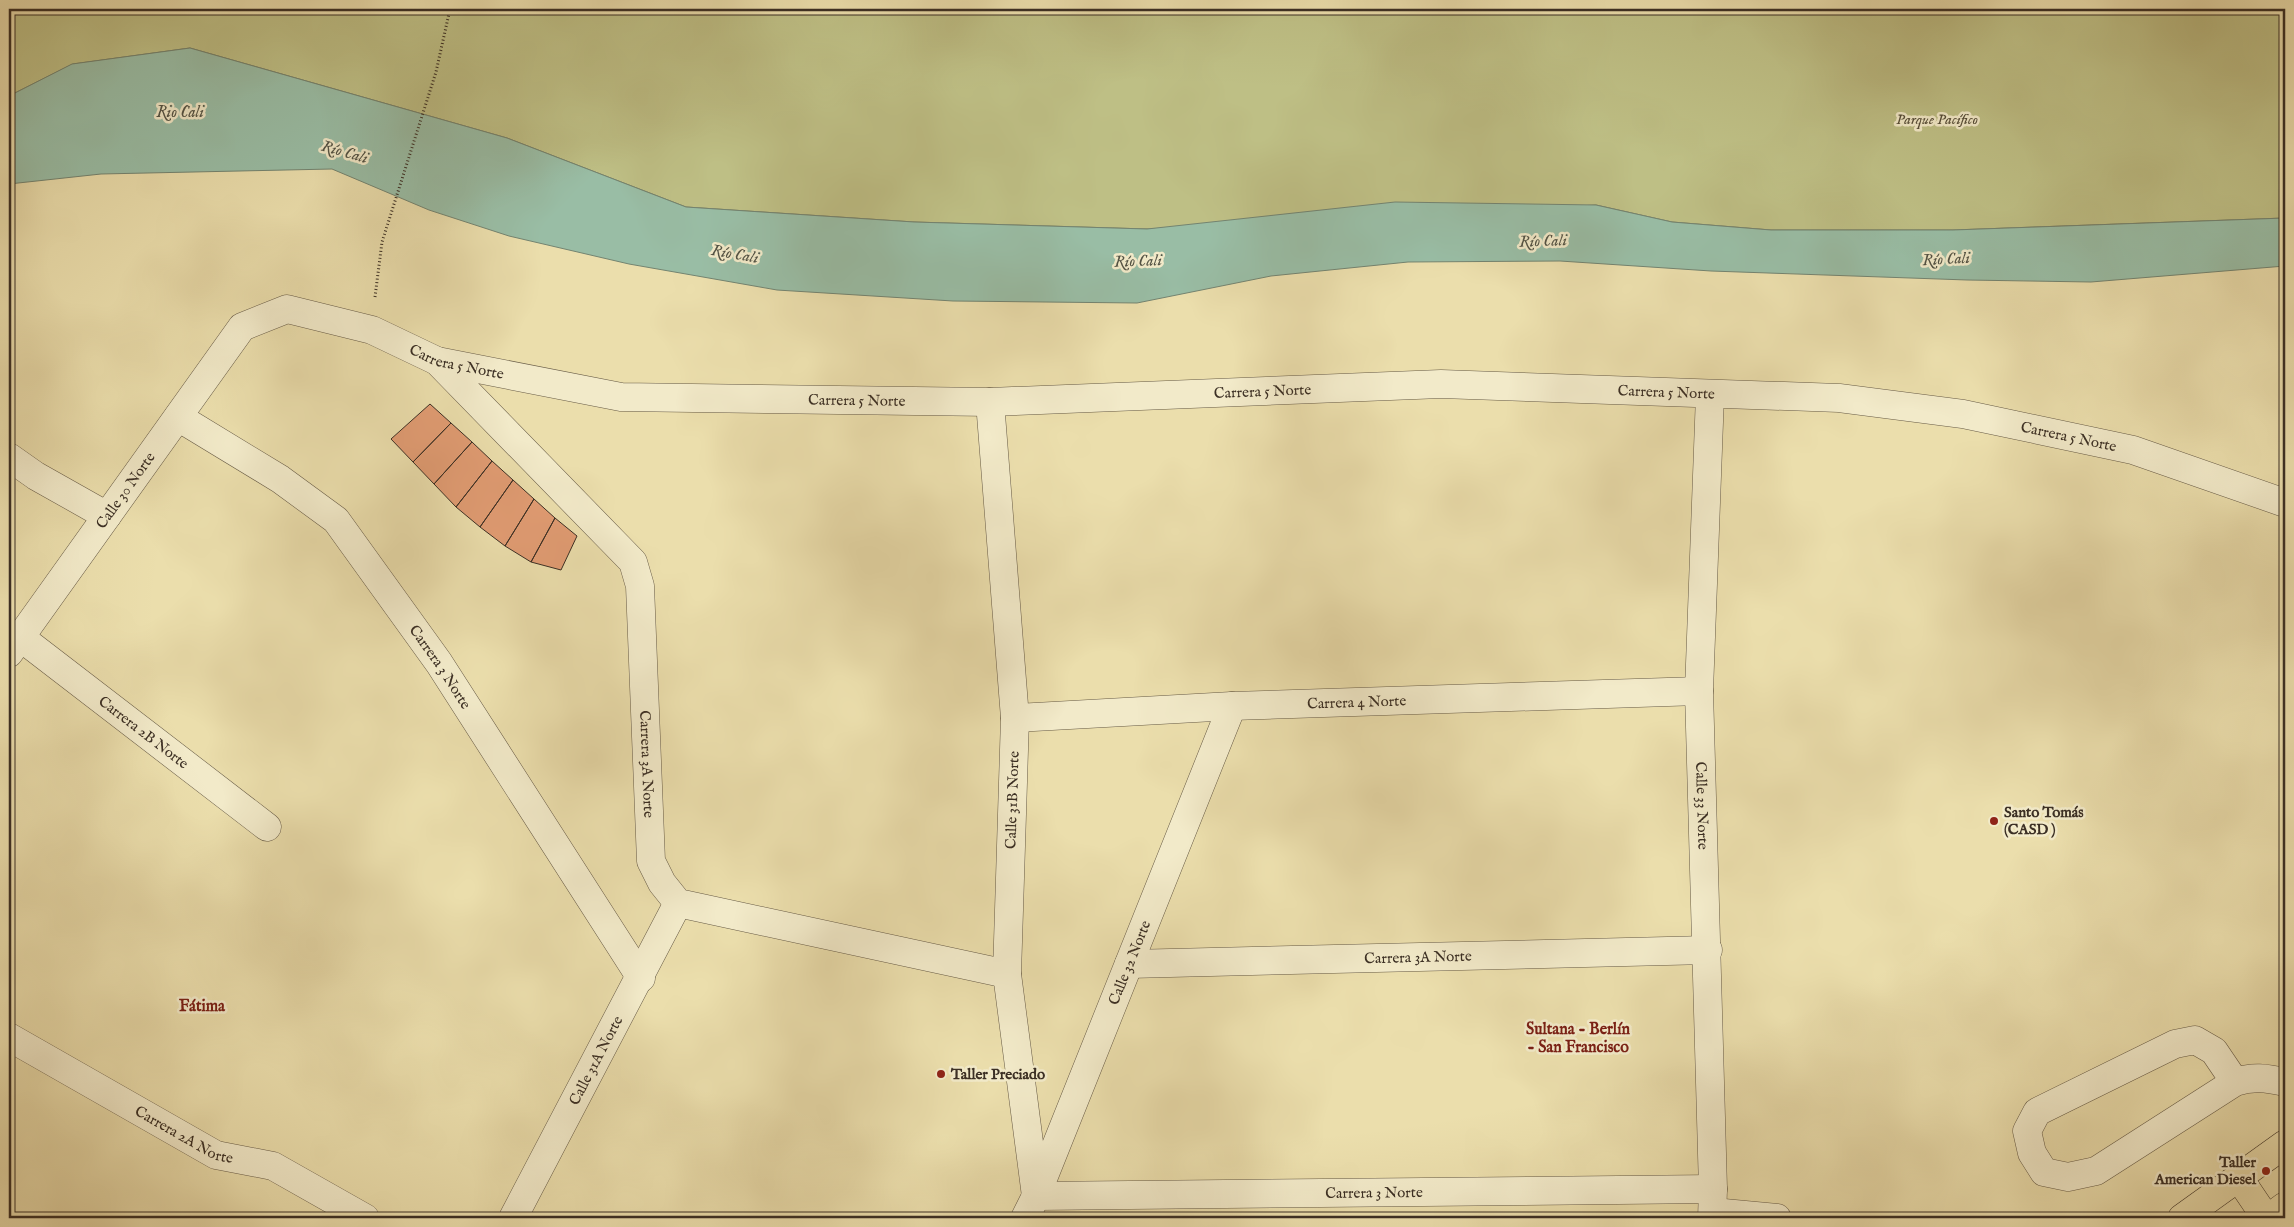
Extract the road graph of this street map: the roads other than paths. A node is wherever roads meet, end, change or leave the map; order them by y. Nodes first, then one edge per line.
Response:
1 (242, 327) joint
2 (436, 361) junction
3 (1710, 395) junction
4 (990, 402) junction
5 (178, 417) junction
6 (9, 457) edge
7 (2285, 503) edge
8 (107, 516) junction
9 (15, 645) edge
10 (1699, 691) junction
11 (1232, 706) junction
12 (1015, 718) junction
13 (267, 827) dead end
14 (678, 903) junction
15 (1708, 950) junction
16 (1129, 964) junction
17 (1007, 974) junction
18 (640, 978) junction
19 (9, 1037) edge
20 (2273, 1079) edge
21 (2235, 1082) junction
22 (2285, 1098) edge
23 (2285, 1144) edge
24 (2239, 1178) junction
25 (1712, 1206) edge
26 (2285, 1206) edge
27 (1031, 1207) edge
28 (365, 1218) edge
29 (513, 1218) edge
30 (1777, 1218) edge
31 (2182, 1218) edge
32 (2268, 1218) edge

1 - 2 street, Carrera 5 Norte
1 - 5 street, Calle 30 Norte
2 - 4 street, Carrera 5 Norte
2 - 14 street, Carrera 3A Norte
3 - 4 street, Carrera 5 Norte
3 - 7 street, Carrera 5 Norte
3 - 10 street, Calle 33 Norte
4 - 12 street, Calle 31B Norte
5 - 8 street, Calle 30 Norte
5 - 18 street, Carrera 3 Norte
6 - 8 street
8 - 9 street, Calle 30 Norte
9 - 13 street, Carrera 2B Norte
10 - 11 street, Carrera 4 Norte
10 - 15 street, Calle 33 Norte
11 - 12 street, Carrera 4 Norte
11 - 16 street, Calle 32 Norte
12 - 17 street, Calle 31B Norte
14 - 17 street
14 - 18 street, Calle 31A Norte
15 - 16 street, Carrera 3A Norte
15 - 25 street, Calle 33 Norte
16 - 27 street, Calle 32 Norte
17 - 27 street, Calle 31B Norte
18 - 29 street, Calle 31A Norte
19 - 28 street, Carrera 2A Norte
20 - 21 street
20 - 22 street
21 - 21 street
23 - 24 main road
24 - 31 main road
24 - 32 main road
25 - 27 street, Carrera 3 Norte
25 - 30 street, Carrera 3 Norte
26 - 32 main road

